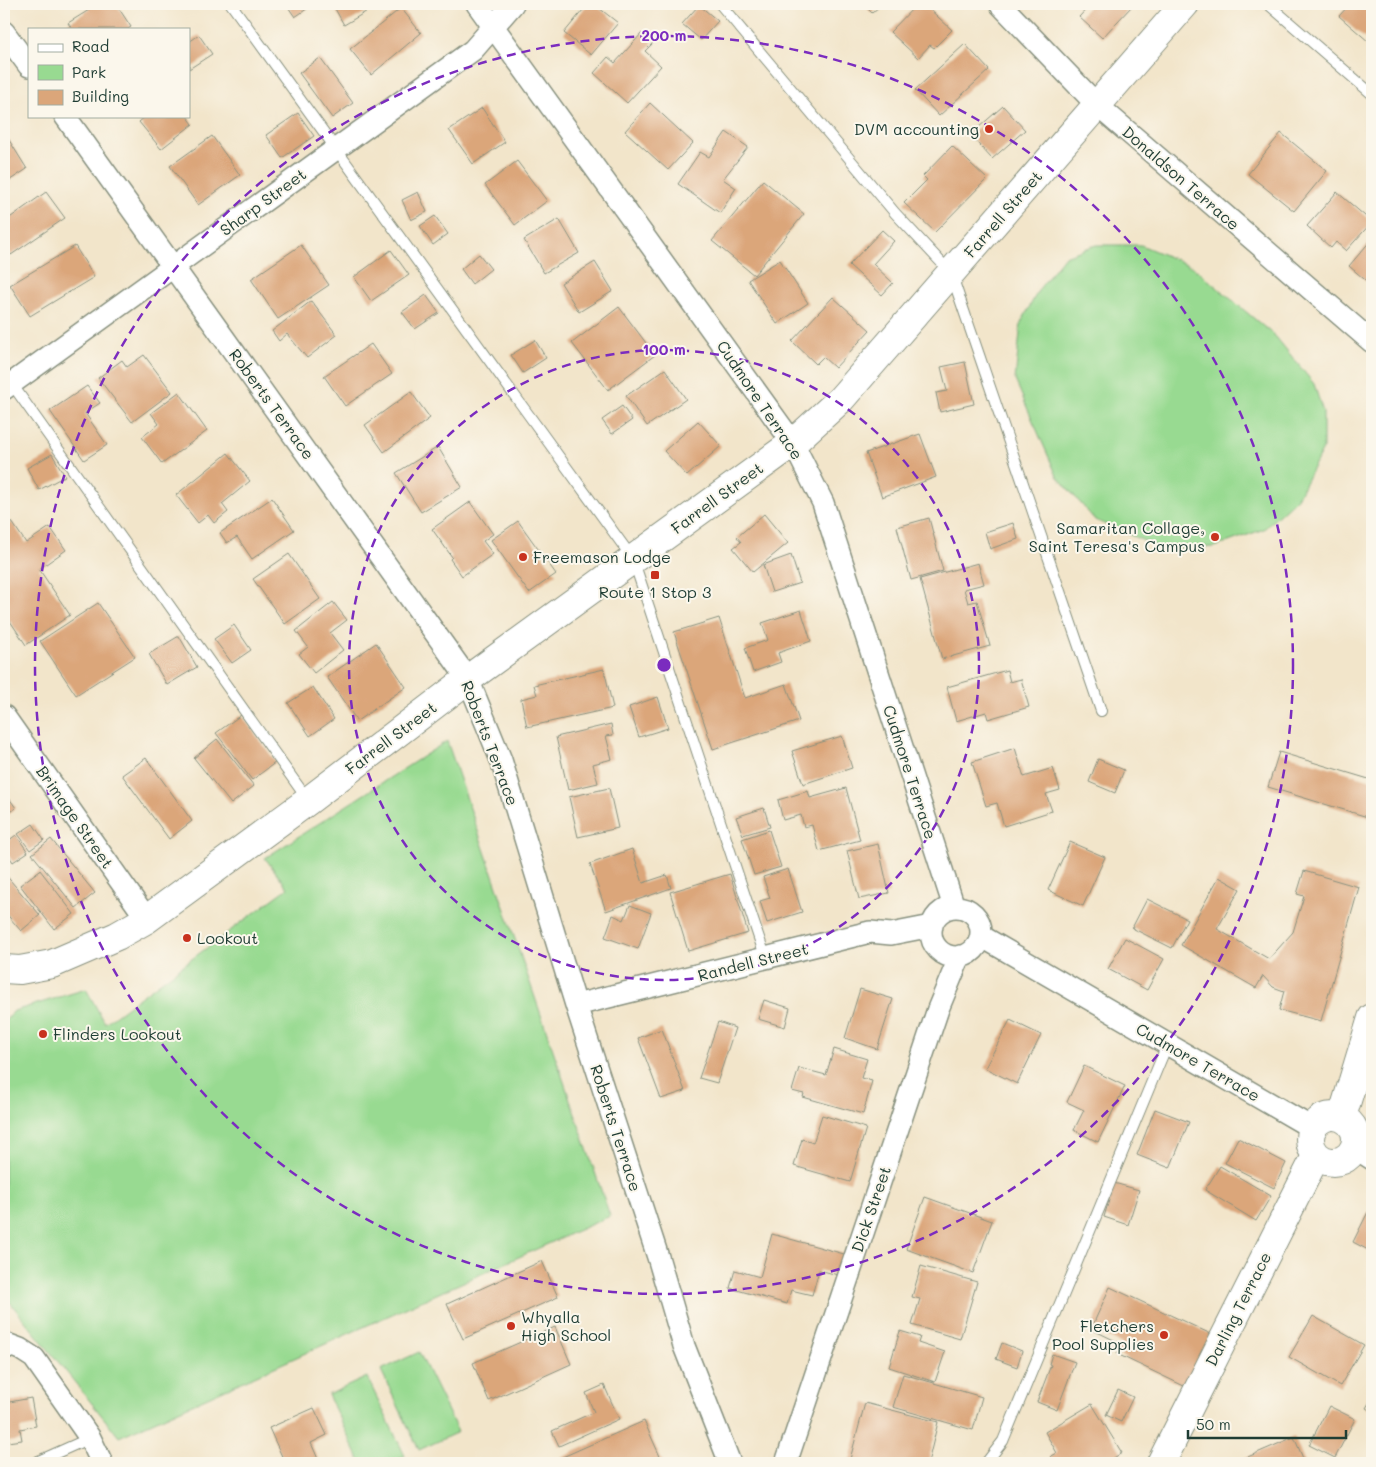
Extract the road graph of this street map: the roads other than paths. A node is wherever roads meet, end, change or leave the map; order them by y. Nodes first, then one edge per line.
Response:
1 (231, 4) edge
2 (477, 4) edge
3 (513, 4) edge
4 (720, 4) edge
5 (1000, 4) edge
6 (1185, 4) edge
7 (1268, 4) edge
8 (494, 27) junction
9 (4, 32) edge
10 (28, 65) edge
11 (1372, 94) edge
12 (1098, 106) junction
13 (66, 118) edge
14 (337, 148) junction
15 (174, 266) junction
16 (951, 273) junction
17 (1372, 342) edge
18 (6, 382) edge
19 (793, 443) junction
20 (633, 559) junction
21 (468, 679) junction
22 (1101, 711) dead end
23 (4, 716) edge
24 (308, 801) junction
25 (954, 907) junction
26 (147, 919) junction
27 (932, 926) junction
28 (981, 936) junction
29 (960, 956) junction
30 (766, 959) junction
31 (4, 969) edge
32 (576, 1005) junction
33 (1372, 1018) edge
34 (1167, 1044) junction
35 (1342, 1117) junction
36 (1312, 1128) junction
37 (1363, 1153) edge
38 (1316, 1156) junction
39 (4, 1343) edge
40 (90, 1438) junction
41 (34, 1463) edge
42 (102, 1463) edge
43 (730, 1463) edge
44 (786, 1463) edge
45 (986, 1463) edge
46 (1161, 1463) edge

1 - 14 lane
2 - 8 street, Cudmore Terrace
3 - 8 street, Sharp Street
4 - 16 lane
5 - 12 street, Donaldson Terrace
6 - 12 main road, Farrell Street
7 - 11 lane
8 - 14 street, Sharp Street
8 - 19 street, Cudmore Terrace
9 - 10 street
12 - 16 main road, Farrell Street
12 - 17 street, Donaldson Terrace
13 - 15 street, Roberts Terrace
14 - 15 street, Sharp Street
14 - 20 lane
15 - 18 street, Sharp Street
15 - 21 street, Roberts Terrace
16 - 19 main road, Farrell Street
16 - 22 lane
18 - 24 lane
19 - 20 main road, Farrell Street
19 - 25 street, Cudmore Terrace
20 - 21 main road, Farrell Street
20 - 30 lane
21 - 24 main road, Farrell Street
21 - 32 street, Roberts Terrace
23 - 26 street, Brimage Street
24 - 26 main road, Farrell Street
25 - 27 street
25 - 28 street
26 - 31 main road, Farrell Street
27 - 29 street
27 - 30 street, Randell Street
28 - 29 street
28 - 34 street, Cudmore Terrace
29 - 44 street, Dick Street
30 - 32 street, Randell Street
32 - 43 street, Roberts Terrace
33 - 35 main road
34 - 36 street, Cudmore Terrace
34 - 45 lane
35 - 36 main road
35 - 37 main road
36 - 38 main road
37 - 38 main road
38 - 46 main road, Darling Terrace
39 - 40 street
40 - 41 lane
40 - 42 street

